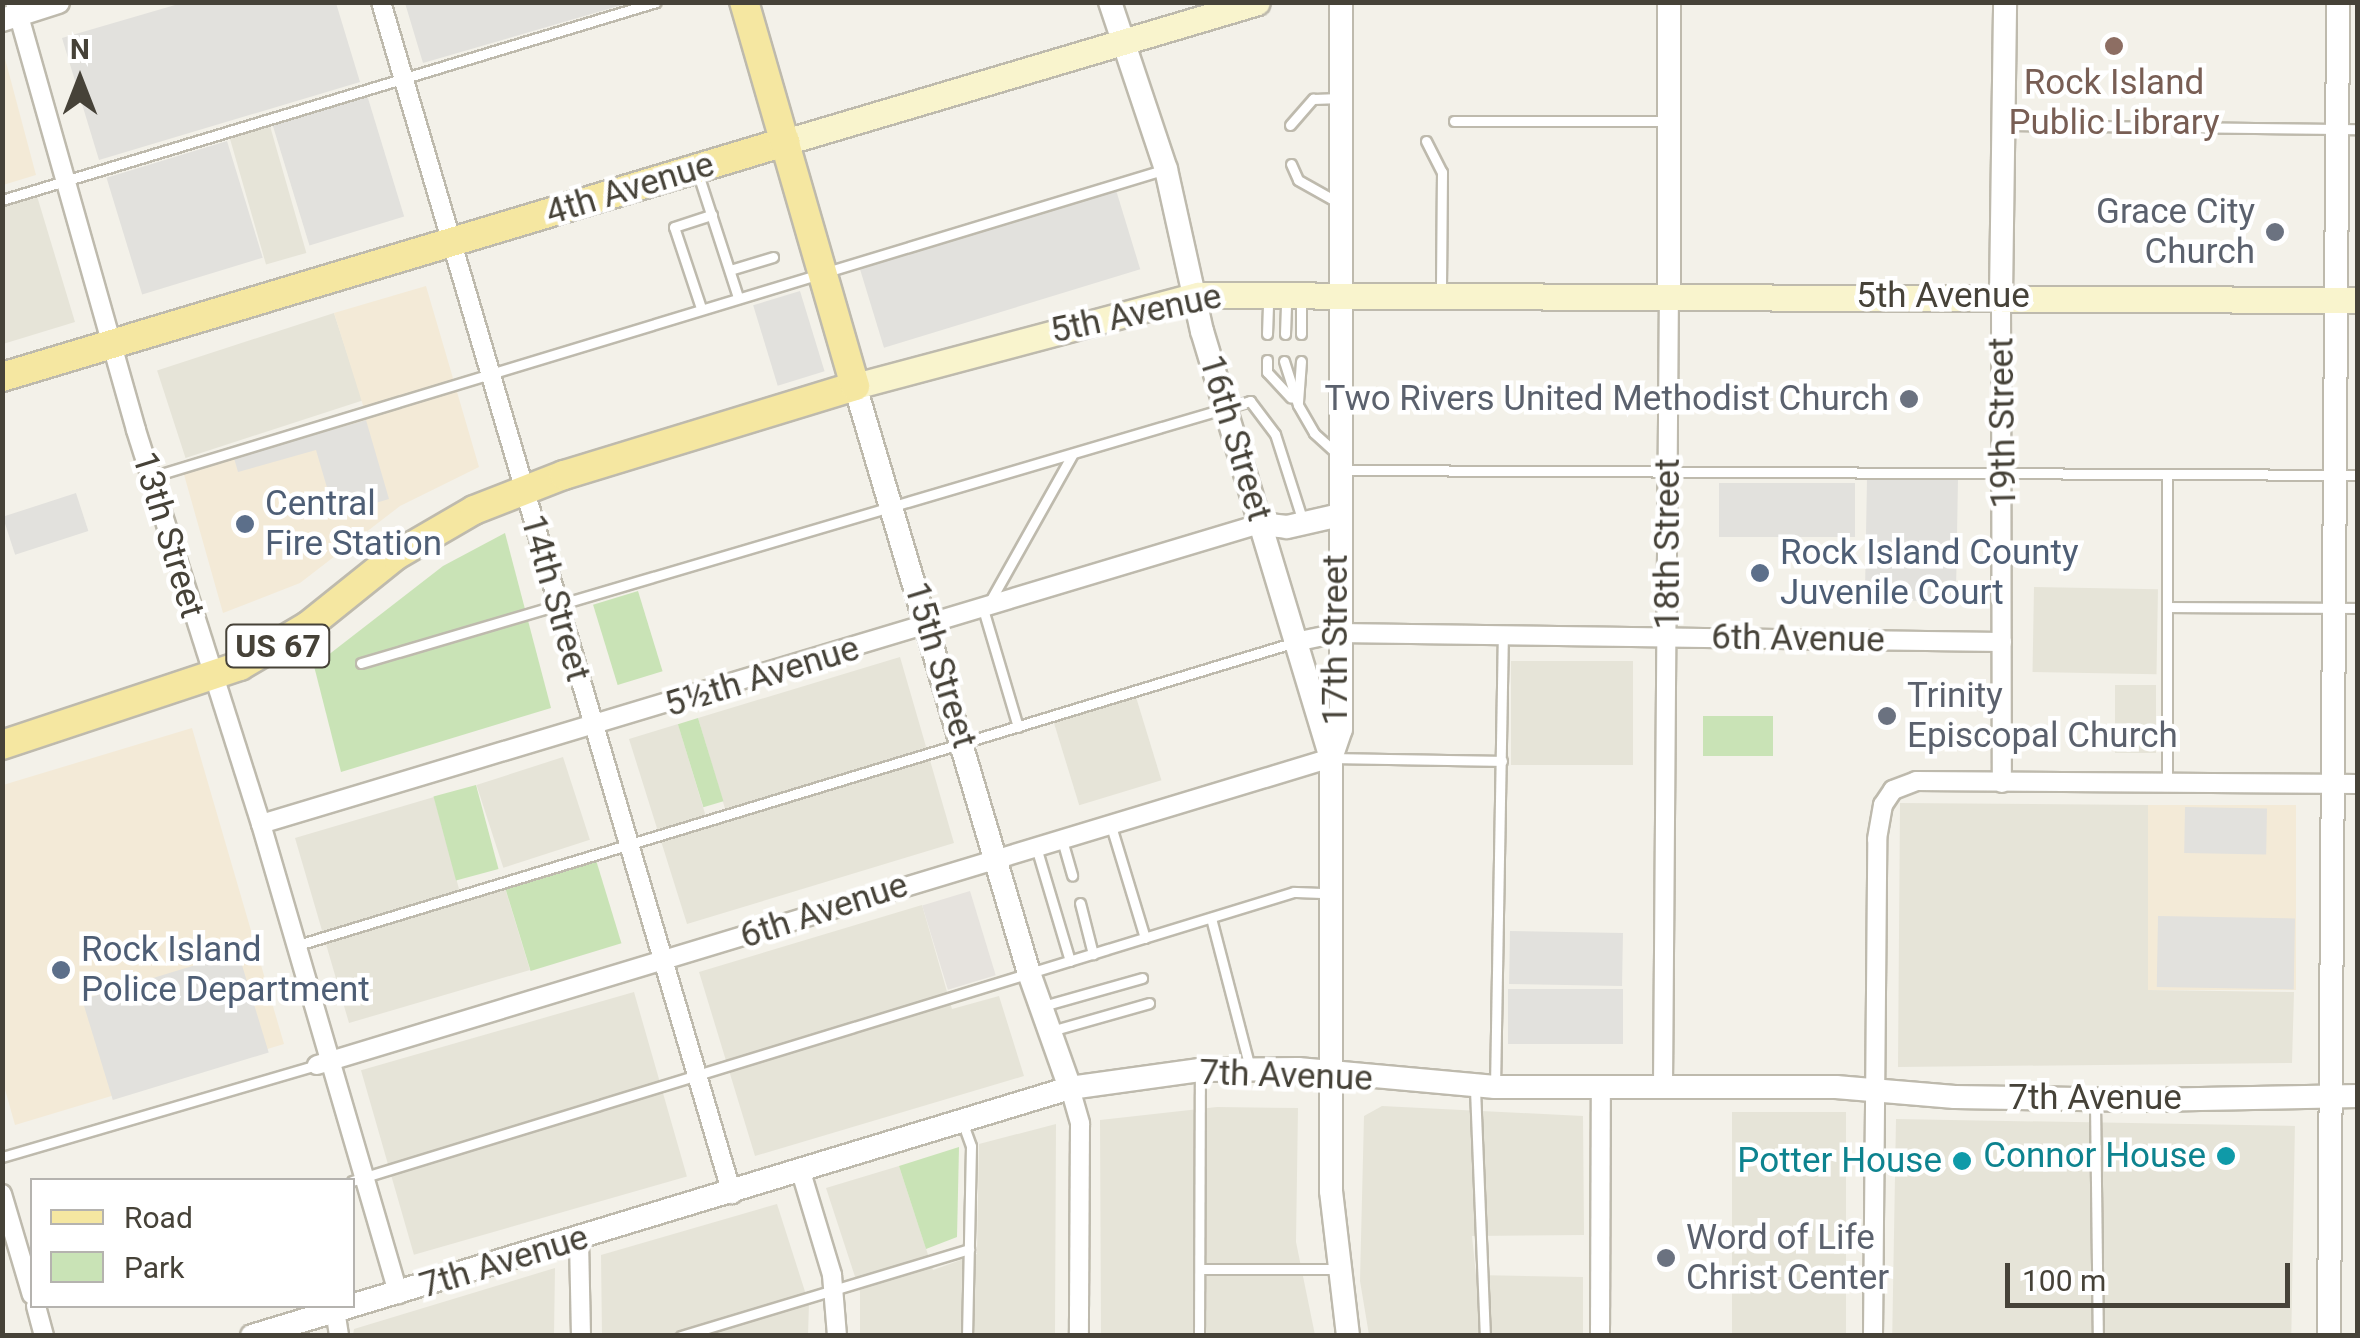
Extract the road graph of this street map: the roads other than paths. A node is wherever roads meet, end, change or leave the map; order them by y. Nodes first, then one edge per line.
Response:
1 (58, 2) edge
2 (381, 2) edge
3 (656, 2) edge
4 (744, 2) edge
5 (1110, 2) edge
6 (1257, 2) edge
7 (1340, 2) edge
8 (1669, 2) edge
9 (2005, 2) edge
10 (2338, 2) edge
11 (12, 12) edge
12 (1122, 43) junction
13 (404, 77) junction
14 (1340, 98) junction
15 (1668, 120) junction
16 (1454, 121) dead end
17 (1290, 125) dead end
18 (2004, 125) junction
19 (2348, 129) edge
20 (1426, 141) dead end
21 (784, 142) junction
22 (1291, 164) dead end
23 (697, 169) junction
24 (1166, 169) junction
25 (70, 180) junction
26 (2, 200) edge
27 (1338, 203) junction
28 (712, 215) junction
29 (453, 243) junction
30 (773, 257) dead end
31 (730, 270) junction
32 (822, 271) junction
33 (1338, 291) junction
34 (1285, 292) junction
35 (1441, 292) junction
36 (1669, 294) junction
37 (1198, 295) junction
38 (2001, 296) junction
39 (738, 297) junction
40 (2347, 300) edge
41 (701, 308) junction
42 (1267, 334) dead end
43 (1285, 334) dead end
44 (1301, 334) dead end
45 (114, 344) junction
46 (1267, 360) dead end
47 (1284, 361) dead end
48 (1301, 361) dead end
49 (492, 373) junction
50 (2, 377) edge
51 (856, 386) junction
52 (1298, 404) junction
53 (1226, 409) junction
54 (1072, 455) junction
55 (1336, 461) junction
56 (1669, 470) junction
57 (2004, 475) junction
58 (2347, 475) edge
59 (151, 476) junction
60 (2167, 476) junction
61 (523, 490) junction
62 (892, 506) junction
63 (1336, 516) junction
64 (1303, 522) junction
65 (1260, 524) junction
66 (2167, 608) junction
67 (2346, 608) edge
68 (558, 609) junction
69 (984, 612) junction
70 (928, 626) junction
71 (1338, 634) junction
72 (1503, 635) junction
73 (1668, 636) junction
74 (1295, 642) junction
75 (2002, 642) junction
76 (361, 662) dead end
77 (212, 680) junction
78 (1018, 727) junction
79 (594, 728) junction
80 (964, 744) junction
81 (2, 745) edge
82 (1331, 758) junction
83 (1502, 761) junction
84 (2002, 783) junction
85 (2167, 784) junction
86 (2346, 784) edge
87 (1110, 823) junction
88 (261, 824) junction
89 (1061, 837) junction
90 (1035, 844) junction
91 (630, 846) junction
92 (994, 856) junction
93 (1072, 876) dead end
94 (1330, 893) junction
95 (1080, 903) dead end
96 (1211, 918) junction
97 (1145, 938) junction
98 (293, 946) junction
99 (1093, 954) junction
100 (1070, 961) junction
101 (664, 964) junction
102 (1029, 973) junction
103 (1142, 978) dead end
104 (1149, 1002) dead end
105 (1040, 1006) junction
106 (1049, 1032) junction
107 (322, 1063) junction
108 (1250, 1068) junction
109 (1200, 1070) junction
110 (1335, 1072) junction
111 (698, 1078) junction
112 (1601, 1086) junction
113 (1662, 1086) junction
114 (1485, 1087) junction
115 (1070, 1088) junction
116 (1876, 1090) junction
117 (2330, 1096) junction
118 (2358, 1096) edge
119 (2095, 1099) junction
120 (962, 1122) junction
121 (2, 1157) edge
122 (800, 1172) junction
123 (358, 1180) edge
124 (2, 1194) edge
125 (732, 1194) junction
126 (580, 1240) junction
127 (969, 1250) junction
128 (1200, 1268) junction
129 (1336, 1269) junction
130 (30, 1288) edge
131 (835, 1290) junction
132 (398, 1294) junction
133 (355, 1305) edge
134 (37, 1308) edge
135 (343, 1308) edge
136 (335, 1310) junction
137 (709, 1331) edge
138 (44, 1336) edge
139 (252, 1336) edge
140 (339, 1336) edge
141 (582, 1336) edge
142 (681, 1336) edge
143 (837, 1336) edge
144 (966, 1336) edge
145 (1079, 1336) edge
146 (1199, 1336) edge
147 (1348, 1336) edge
148 (1486, 1336) edge
149 (1600, 1336) edge
150 (1873, 1336) edge
151 (2098, 1336) edge
152 (2330, 1336) edge

1 - 11 street
2 - 13 street, 14th Street
3 - 13 lane
4 - 21 main road, 15th Street
5 - 12 street, 16th Street
6 - 12 main road, 4th Avenue
7 - 14 street, 17th Street
8 - 15 street, 18th Street
9 - 18 street, 19th Street
10 - 19 street
11 - 25 street, 13th Street
12 - 21 main road, 4th Avenue
12 - 24 street, 16th Street
13 - 25 lane
13 - 29 street, 14th Street
14 - 17 lane
14 - 27 street, 17th Street
15 - 16 lane
15 - 36 street, 18th Street
18 - 19 lane
18 - 38 street, 19th Street
19 - 40 street
20 - 35 lane
21 - 23 main road, 4th Avenue
21 - 32 main road, 15th Street
22 - 27 lane
23 - 28 lane
23 - 29 main road, 4th Avenue
24 - 32 lane
24 - 37 street, 16th Street
25 - 26 lane
25 - 45 street, 13th Street
27 - 33 street, 17th Street
28 - 31 lane
28 - 41 lane
29 - 45 main road, 4th Avenue
29 - 49 street, 14th Street
30 - 31 lane
31 - 39 lane
32 - 39 lane
32 - 51 main road, 15th Street
33 - 34 main road, 5th Avenue
33 - 35 main road, 5th Avenue
33 - 55 street, 17th Street
34 - 37 main road, 5th Avenue
34 - 42 lane
34 - 43 lane
34 - 44 lane
35 - 36 main road, 5th Avenue
36 - 38 main road, 5th Avenue
36 - 56 street, 18th Street
37 - 51 main road, 5th Avenue
37 - 53 street, 16th Street
38 - 40 main road, 5th Avenue
38 - 57 street, 19th Street
39 - 41 lane
40 - 58 street
41 - 49 lane
45 - 50 main road, 4th Avenue
45 - 59 street, 13th Street
46 - 52 lane
47 - 52 lane
48 - 52 lane
49 - 59 lane
49 - 61 street, 14th Street
51 - 61 main road, 5th Avenue / US 67
51 - 62 street, 15th Street
52 - 55 lane
53 - 54 lane
53 - 64 lane
53 - 65 street, 16th Street
54 - 62 lane
54 - 69 lane
55 - 56 lane
55 - 63 street, 17th Street
56 - 57 lane
56 - 73 street, 18th Street
57 - 60 lane
57 - 75 street, 19th Street
58 - 60 lane
58 - 67 street
59 - 77 street, 13th Street
60 - 66 lane
61 - 68 street, 14th Street
61 - 77 main road, 5th Avenue / US 67
62 - 68 lane
62 - 70 street, 15th Street
63 - 64 street
63 - 71 street, 17th Street
64 - 65 street
65 - 69 street, 5½th Avenue
65 - 74 street, 16th Street
66 - 67 lane
66 - 85 lane
67 - 86 street
68 - 76 lane
68 - 79 street, 14th Street
69 - 70 street, 5½th Avenue
69 - 78 lane
70 - 79 street, 5½th Avenue
70 - 80 street, 15th Street
71 - 72 street, 6th Avenue
71 - 74 street, 6th Avenue
71 - 82 street, 17th Street
72 - 73 street, 6th Avenue
72 - 83 lane
73 - 75 street, 6th Avenue
73 - 113 street, 18th Street
74 - 78 lane
74 - 82 street, 16th Street
75 - 84 street, 19th Street
77 - 81 main road, 5th Avenue / US 67
77 - 88 street, 13th Street
78 - 80 lane
79 - 88 street, 5½th Avenue
79 - 91 street, 14th Street
80 - 91 lane
80 - 92 street, 15th Street
82 - 83 lane
82 - 87 street, 6th Avenue
82 - 94 street, 17th Street
83 - 114 lane
84 - 85 street
84 - 116 street
85 - 86 street
86 - 117 street
87 - 89 street, 6th Avenue
87 - 97 lane
88 - 98 street, 13th Street
89 - 90 street, 6th Avenue
89 - 93 lane
90 - 92 street, 6th Avenue
90 - 100 lane
91 - 98 lane
91 - 101 street, 14th Street
92 - 101 street, 6th Avenue
92 - 102 street, 15th Street
94 - 96 lane
94 - 110 street, 17th Street
95 - 99 lane
96 - 97 lane
96 - 108 lane
97 - 99 lane
98 - 107 street, 13th Street
99 - 100 lane
100 - 102 lane
101 - 107 street, 6th Avenue
101 - 111 street, 14th Street
102 - 105 street, 15th Street
102 - 111 lane
103 - 105 lane
104 - 106 lane
105 - 106 street, 15th Street
106 - 115 street, 15th Street
107 - 121 lane
107 - 123 street, 13th Street
108 - 109 street, 7th Avenue
108 - 110 street, 7th Avenue
109 - 115 street, 7th Avenue
109 - 128 lane
110 - 114 street, 7th Avenue
110 - 129 street, 17th Street
111 - 123 lane
111 - 125 street, 14th Street
112 - 113 street, 7th Avenue
112 - 114 street, 7th Avenue
112 - 149 street
113 - 116 street, 7th Avenue
114 - 148 lane
115 - 120 street, 7th Avenue
115 - 145 street, 15th Street
116 - 119 street, 7th Avenue
116 - 150 street
117 - 118 street, 7th Avenue
117 - 119 street, 7th Avenue
117 - 152 street
119 - 151 lane
120 - 122 street, 7th Avenue
120 - 127 lane
122 - 125 street, 7th Avenue
122 - 131 street
123 - 132 street, 13th Street
124 - 130 street
125 - 126 street, 7th Avenue
126 - 132 street, 7th Avenue
126 - 141 street
127 - 131 lane
127 - 144 lane
128 - 129 lane
128 - 146 lane
129 - 147 street, 17th Street
131 - 137 lane
131 - 143 street
132 - 133 street, 7th Avenue
134 - 138 street
135 - 136 street, 7th Avenue
136 - 139 street, 7th Avenue
136 - 140 street
137 - 142 lane

